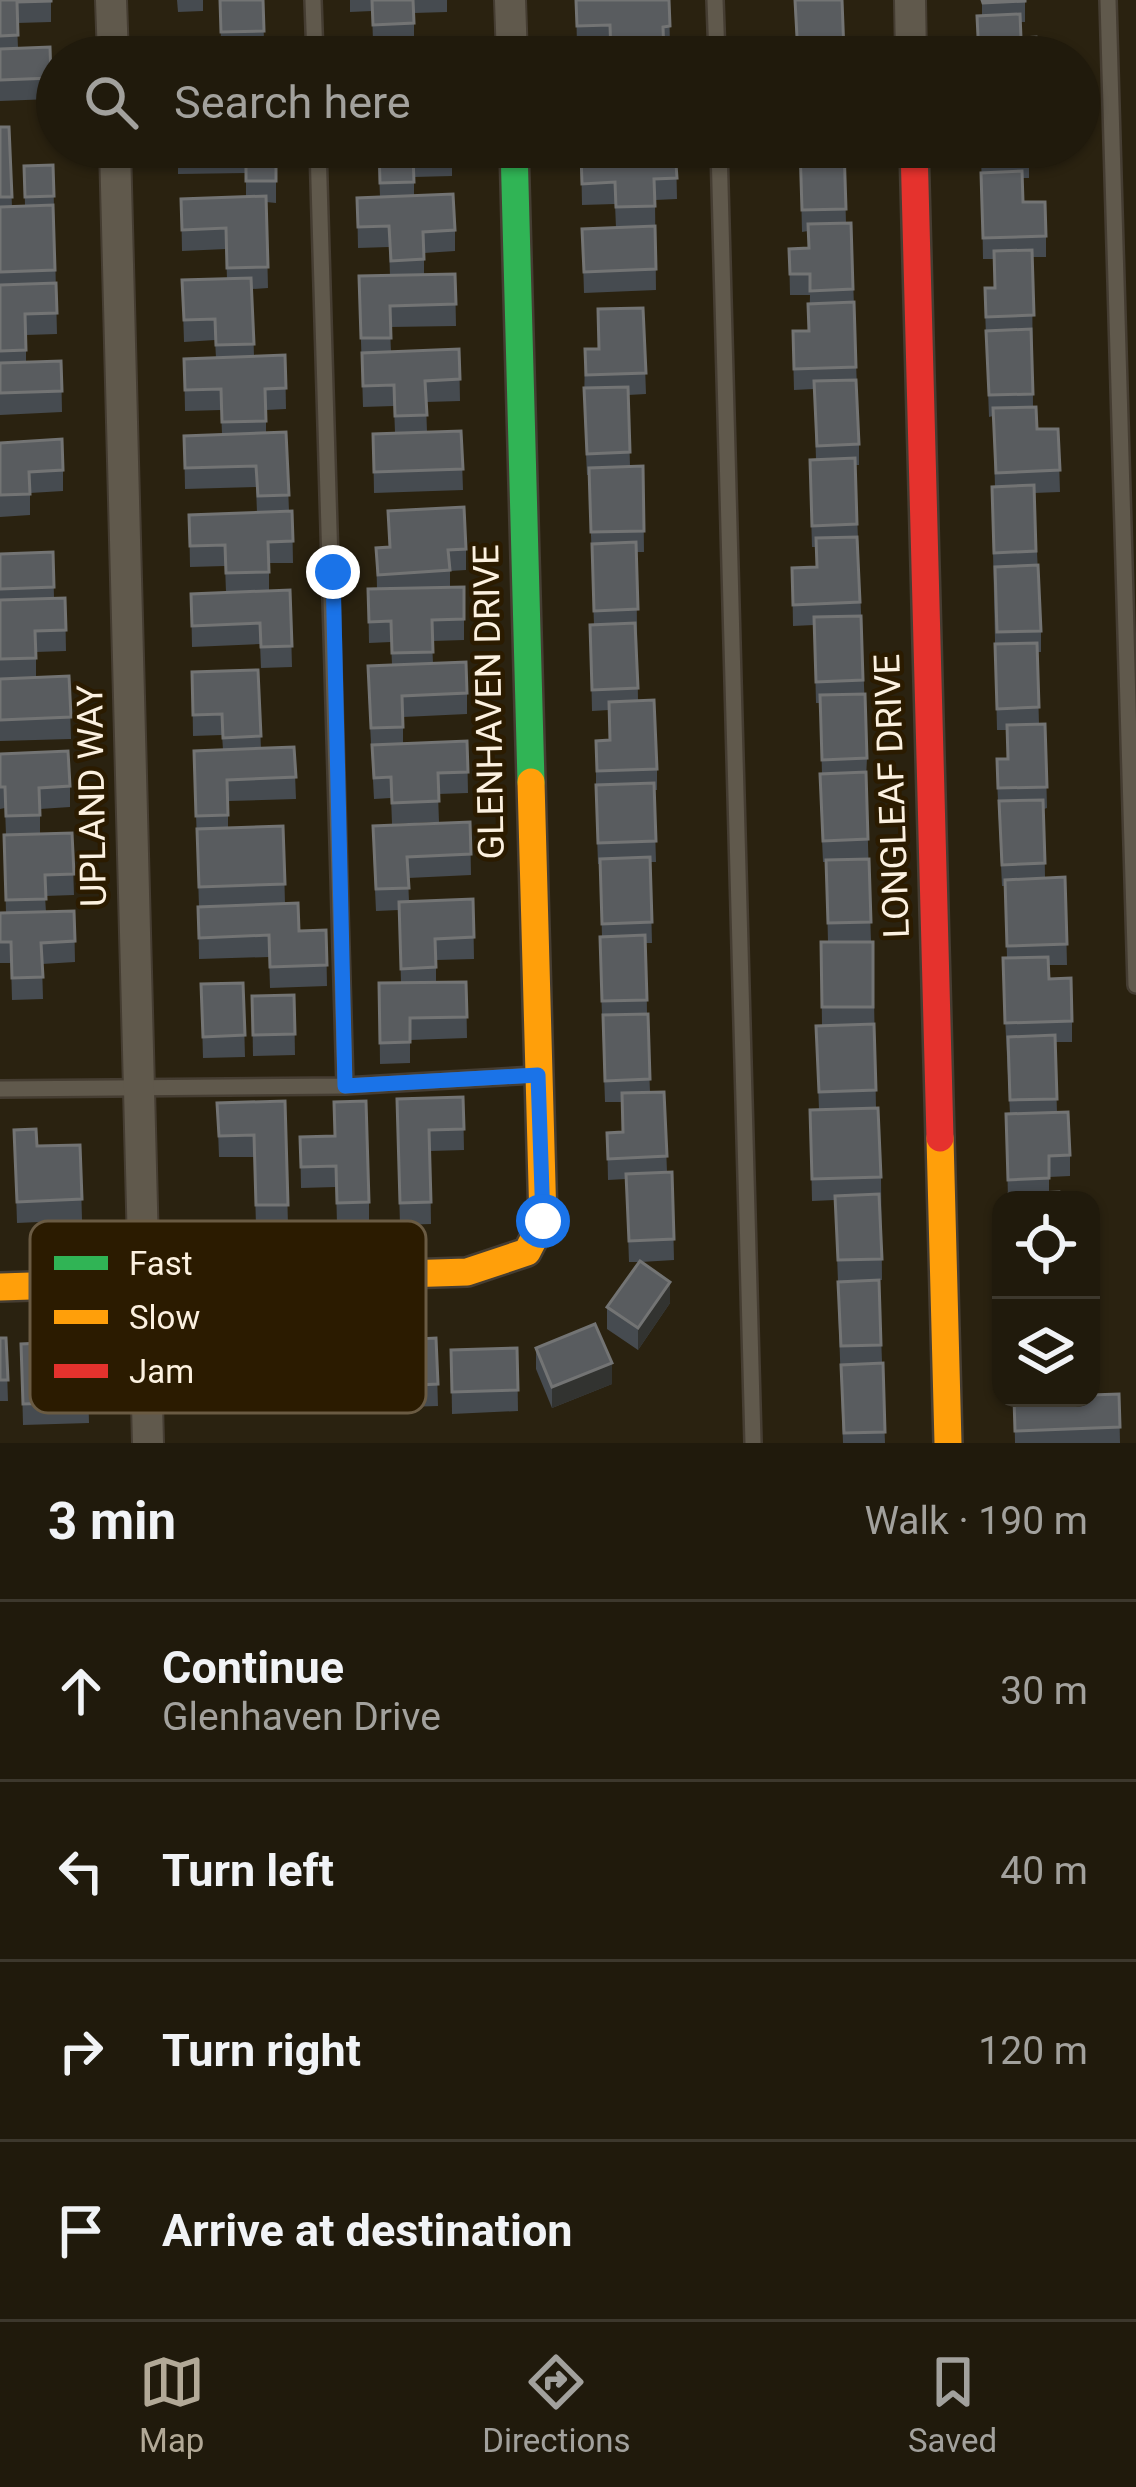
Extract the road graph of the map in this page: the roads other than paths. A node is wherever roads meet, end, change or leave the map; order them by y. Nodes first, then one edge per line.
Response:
1 (111, 0) edge
2 (313, 0) edge
3 (510, 0) edge
4 (715, 0) edge
5 (910, 0) edge
6 (1108, 0) edge
7 (112, 36) edge
8 (314, 36) edge
9 (511, 36) edge
10 (716, 36) edge
11 (911, 36) edge
12 (116, 168) edge
13 (320, 168) edge
14 (515, 168) edge
15 (720, 168) edge
16 (915, 168) edge
17 (1136, 986) edge
18 (538, 1075) junction
19 (139, 1086) junction
20 (345, 1086) junction
21 (0, 1089) edge
22 (142, 1221) edge
23 (426, 1273) edge
24 (30, 1286) edge
25 (0, 1287) edge
26 (147, 1413) edge
27 (148, 1443) edge
28 (753, 1443) edge
29 (948, 1443) edge

1 - 7 street
2 - 8 lane
3 - 9 street
4 - 10 lane
5 - 11 street
6 - 17 lane
12 - 19 street, UPLAND WAY
13 - 20 lane
14 - 18 street, GLENHAVEN DRIVE
15 - 28 lane
16 - 29 street, LONGLEAF DRIVE
18 - 20 lane
18 - 23 street, GLENHAVEN DRIVE
19 - 20 lane
19 - 21 lane
19 - 22 street, UPLAND WAY
24 - 25 street
26 - 27 street, UPLAND WAY

